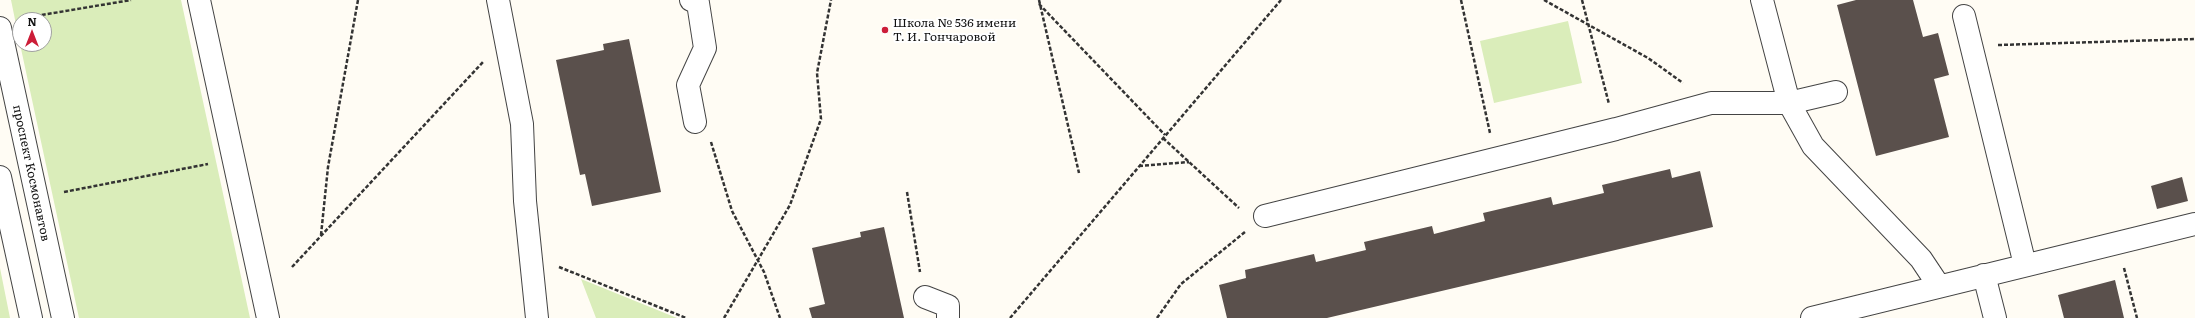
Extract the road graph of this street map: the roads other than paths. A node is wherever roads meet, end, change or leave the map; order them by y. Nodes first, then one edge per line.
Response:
1 (199, 0) edge
2 (498, 0) edge
3 (691, 0) edge
4 (1762, 0) edge
5 (1964, 16) dead end
6 (0, 28) edge
7 (1836, 92) dead end
8 (1789, 104) junction
9 (695, 122) road end
10 (0, 177) edge
11 (1260, 220) road end
12 (2195, 224) edge
13 (2024, 265) junction
14 (1984, 275) junction
15 (1938, 286) junction
16 (924, 297) road end
17 (30, 318) edge
18 (63, 318) edge
19 (268, 318) edge
20 (537, 318) edge
21 (948, 318) edge
22 (1812, 318) edge
23 (1995, 318) edge

1 - 19 street
2 - 20 street
3 - 9 street
4 - 8 street
5 - 13 street
6 - 18 street, проспект Космонавтов
7 - 8 street
8 - 11 street
8 - 15 street
10 - 17 street
12 - 13 street
13 - 14 street
14 - 15 street
14 - 23 street
15 - 22 street
16 - 21 street

